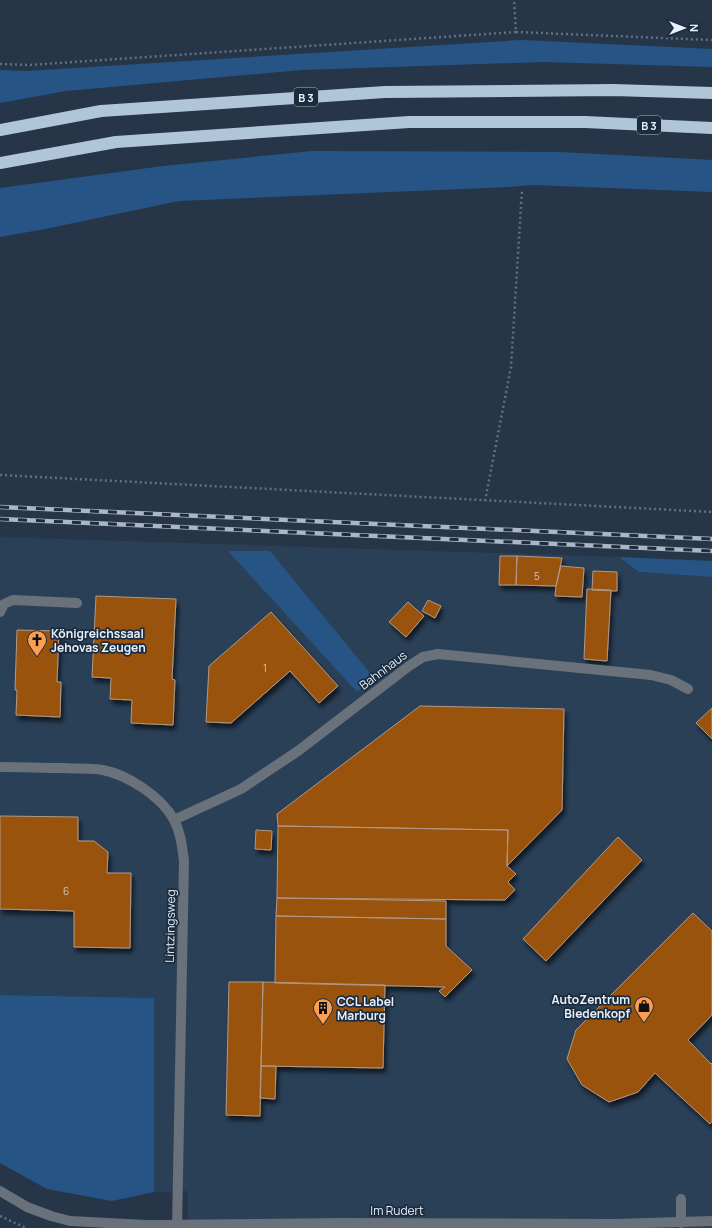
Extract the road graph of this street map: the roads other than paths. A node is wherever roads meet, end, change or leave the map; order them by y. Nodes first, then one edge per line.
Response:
1 (712, 93) edge
2 (712, 128) edge
3 (0, 130) edge
4 (0, 163) edge
5 (77, 603) dead end
6 (0, 612) edge
7 (688, 688) dead end
8 (0, 767) edge
9 (174, 820) junction
10 (0, 1191) edge
11 (682, 1199) dead end
12 (712, 1221) edge
13 (682, 1223) junction
14 (615, 1226) edge
15 (178, 1227) edge

1 - 3 highway, B 3
2 - 4 highway, B 3
5 - 6 street
7 - 9 street, Bahnhaus
8 - 9 street, Lintzingsweg
9 - 15 street, Lintzingsweg
10 - 15 street
11 - 13 street
12 - 13 street, Im Rudert
13 - 14 street, Im Rudert
14 - 15 street, Im Rudert

